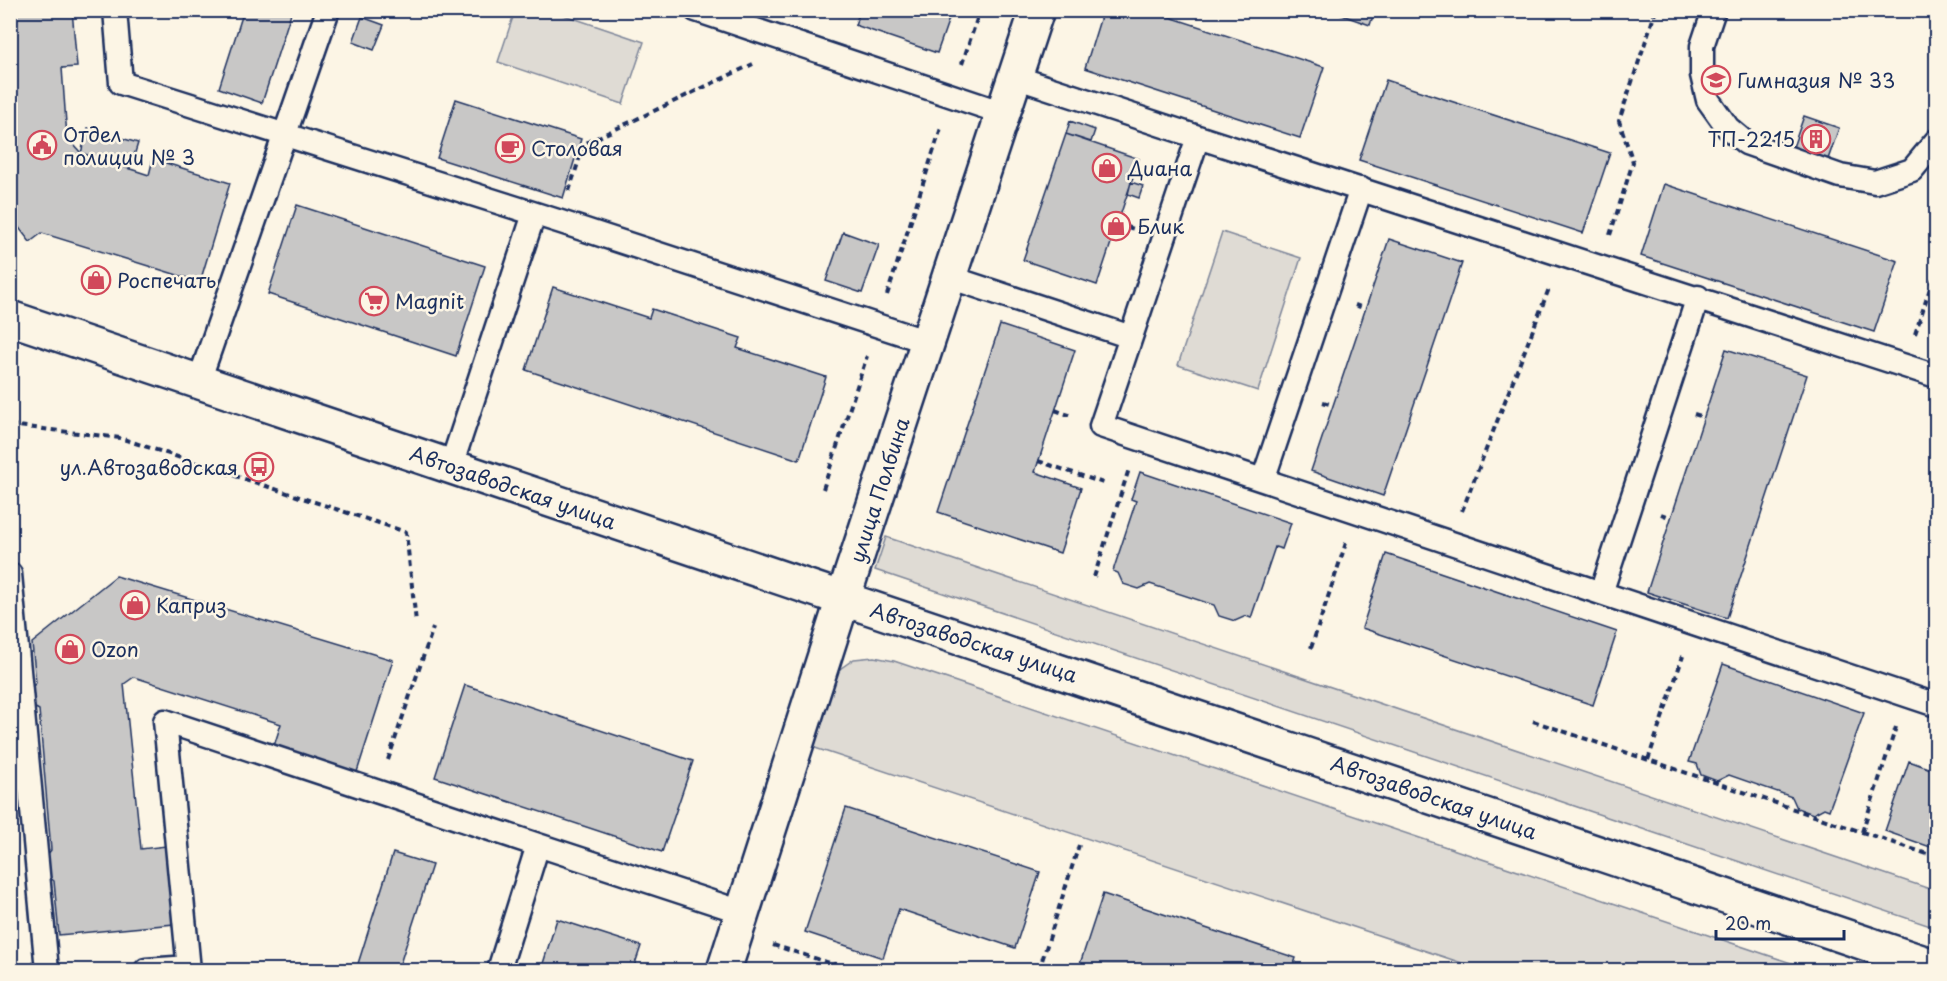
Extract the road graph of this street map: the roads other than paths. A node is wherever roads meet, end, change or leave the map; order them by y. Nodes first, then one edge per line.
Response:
1 (115, 10) edge
2 (328, 10) edge
3 (696, 10) edge
4 (1037, 10) edge
5 (1714, 10) edge
6 (1015, 77) junction
7 (1003, 113) junction
8 (284, 136) junction
9 (1198, 137) junction
10 (1936, 141) edge
11 (1361, 189) junction
12 (534, 214) junction
13 (949, 277) junction
14 (1698, 297) junction
15 (10, 318) edge
16 (1131, 337) junction
17 (928, 342) junction
18 (1936, 376) edge
19 (199, 381) junction
20 (451, 466) junction
21 (1263, 480) junction
22 (10, 574) edge
23 (1600, 593) junction
24 (843, 599) junction
25 (1936, 705) edge
26 (538, 845) junction
27 (742, 912) junction
28 (1936, 967) edge
29 (189, 969) edge
30 (47, 970) edge
31 (146, 970) edge
32 (499, 970) edge
33 (724, 970) edge

1 - 8 lane
2 - 8 lane
3 - 7 lane
4 - 6 street, улица Полбина
5 - 10 lane
6 - 7 street, улица Полбина
6 - 9 lane
7 - 13 street, улица Полбина
8 - 12 lane
8 - 19 lane
9 - 11 lane
9 - 16 lane
11 - 14 lane
11 - 21 lane
12 - 17 lane
12 - 20 lane
13 - 16 lane
13 - 17 street, улица Полбина
14 - 18 lane
14 - 23 lane
15 - 19 street, Автозаводская улица
16 - 21 lane
17 - 24 street, улица Полбина
19 - 20 street, Автозаводская улица
20 - 24 street, Автозаводская улица
21 - 23 lane
22 - 30 lane
23 - 25 lane
24 - 27 street, улица Полбина
24 - 28 street, Автозаводская улица
26 - 27 lane
26 - 29 lane
26 - 32 lane
27 - 33 street, улица Полбина
29 - 31 lane

